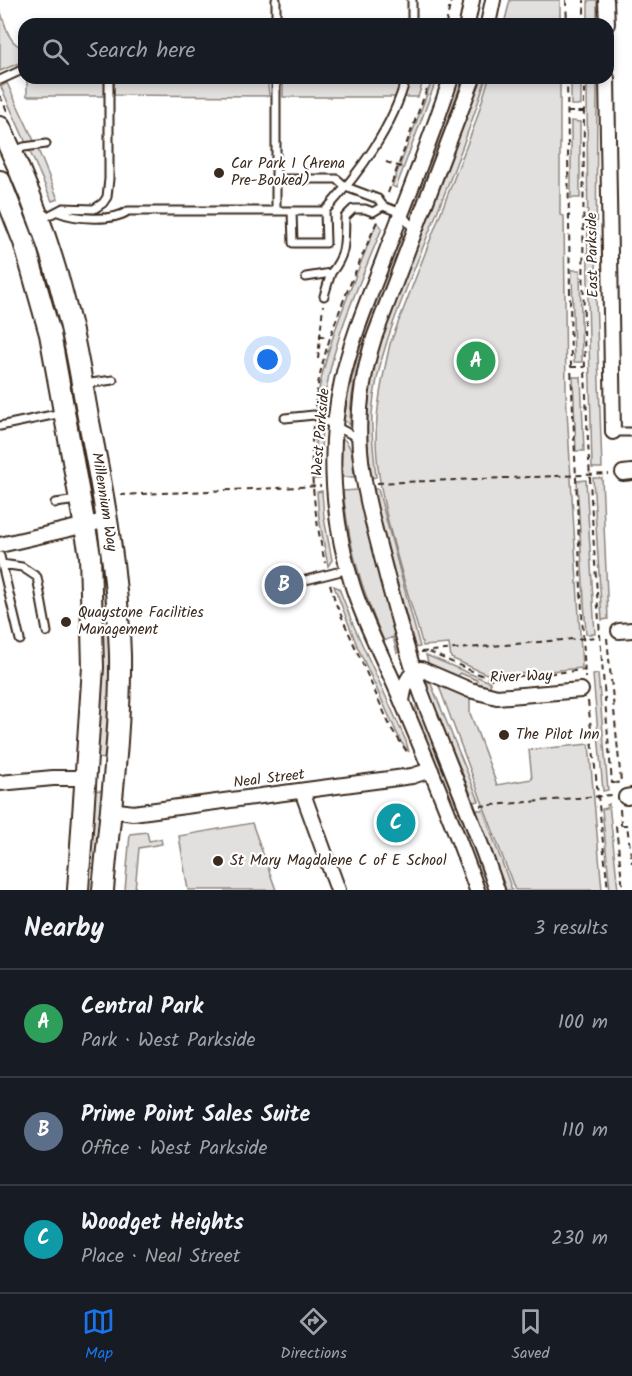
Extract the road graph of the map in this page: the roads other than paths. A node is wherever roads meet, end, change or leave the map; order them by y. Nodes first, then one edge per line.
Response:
1 (276, 0) edge
2 (412, 0) edge
3 (472, 0) edge
4 (494, 0) edge
5 (606, 0) edge
6 (276, 18) edge
7 (412, 18) edge
8 (468, 18) edge
9 (490, 18) edge
10 (607, 18) edge
11 (18, 72) edge
12 (0, 80) edge
13 (109, 84) edge
14 (276, 84) edge
15 (403, 84) edge
16 (449, 84) edge
17 (471, 84) edge
18 (607, 84) edge
19 (0, 127) edge
20 (46, 144) dead end
21 (11, 152) junction
22 (276, 179) junction
23 (0, 181) edge
24 (346, 187) junction
25 (383, 206) junction
26 (292, 211) junction
27 (325, 211) junction
28 (58, 212) junction
29 (276, 212) junction
30 (401, 213) junction
31 (40, 220) junction
32 (19, 227) junction
33 (415, 232) junction
34 (331, 273) junction
35 (306, 277) dead end
36 (324, 296) road end
37 (113, 380) dead end
38 (82, 384) junction
39 (65, 413) junction
40 (285, 418) dead end
41 (335, 425) junction
42 (0, 426) edge
43 (613, 432) joint
44 (632, 432) edge
45 (358, 438) junction
46 (81, 500) junction
47 (55, 503) dead end
48 (108, 520) junction
49 (86, 525) junction
50 (0, 545) edge
51 (0, 556) edge
52 (2, 564) junction
53 (348, 569) junction
54 (294, 583) dead end
55 (47, 632) dead end
56 (21, 639) dead end
57 (414, 671) junction
58 (585, 689) road end
59 (402, 701) junction
60 (431, 770) junction
61 (86, 778) junction
62 (0, 783) edge
63 (302, 791) junction
64 (111, 810) junction
65 (78, 890) edge
66 (103, 890) edge
67 (338, 890) edge
68 (477, 890) edge
69 (497, 890) edge

1 - 6 lane
2 - 7 lane
3 - 8 street
4 - 9 street
5 - 10 street
11 - 12 lane
13 - 28 lane
14 - 22 lane
15 - 24 lane
16 - 30 street, West Parkside
17 - 33 street
18 - 43 street, East Parkside
19 - 21 street, Millennium Way
20 - 21 lane
21 - 31 street, Millennium Way
22 - 24 lane
22 - 29 lane
23 - 32 street, Millennium Way
24 - 25 lane
24 - 27 lane
25 - 30 lane
25 - 34 lane
26 - 27 lane
26 - 27 lane
26 - 29 lane
28 - 29 lane
28 - 31 lane
30 - 33 lane
30 - 41 street, West Parkside
31 - 32 street
31 - 38 street, Millennium Way
32 - 39 street, Millennium Way
33 - 45 street
34 - 35 lane
34 - 36 lane
37 - 38 lane
38 - 48 street, Millennium Way
39 - 42 lane
39 - 46 street, Millennium Way
40 - 41 lane
41 - 45 lane
41 - 53 street, West Parkside
43 - 44 lane
45 - 57 street
46 - 47 lane
46 - 49 street, Millennium Way
48 - 49 street
48 - 64 street, Millennium Way
49 - 50 street
49 - 61 street, Millennium Way
51 - 52 lane
52 - 55 lane
52 - 56 lane
53 - 54 lane
53 - 59 street, West Parkside
57 - 58 street, River Way
57 - 59 street
57 - 69 street
59 - 60 street, West Parkside
60 - 63 street, Neal Street
60 - 68 street, West Parkside
61 - 62 street
61 - 65 street, Millennium Way
63 - 64 street, Neal Street
63 - 67 street
64 - 66 street, Millennium Way

